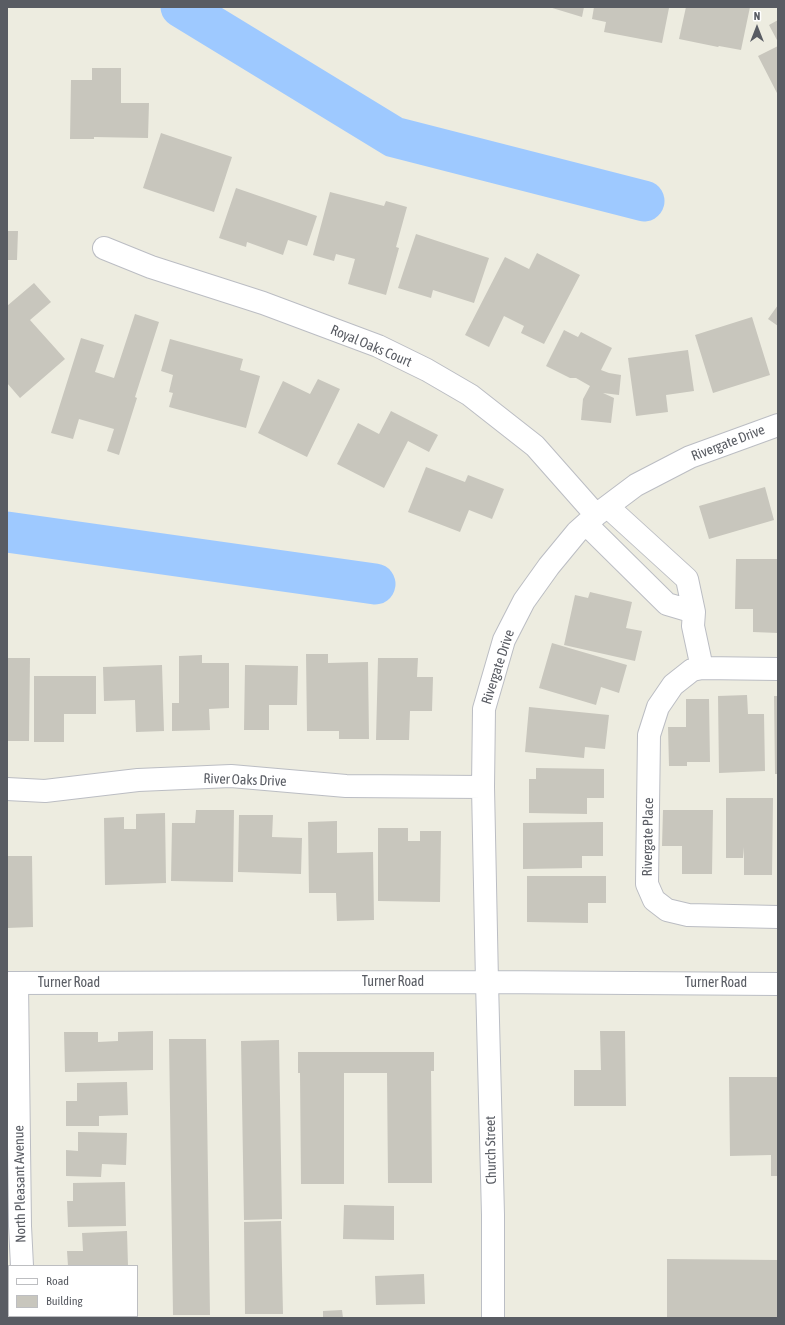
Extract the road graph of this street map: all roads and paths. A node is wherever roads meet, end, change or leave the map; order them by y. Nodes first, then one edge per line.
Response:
1 (104, 248) dead end
2 (778, 424) edge
3 (597, 515) junction
4 (694, 612) junction
5 (702, 668) junction
6 (778, 669) edge
7 (483, 786) junction
8 (7, 789) edge
9 (778, 916) edge
10 (487, 982) junction
11 (12, 983) edge
12 (778, 984) edge
13 (14, 1226) edge
14 (22, 1265) edge
15 (493, 1318) edge

1 - 3 street, Royal Oaks Court
2 - 3 street, Rivergate Drive
3 - 4 street
3 - 4 street
3 - 7 street, Rivergate Drive
4 - 5 street
5 - 6 street, Rivergate Place
5 - 9 street, Rivergate Place
7 - 8 street, River Oaks Drive
7 - 10 street, Rivergate Drive
10 - 11 street, Turner Road
10 - 12 street, Turner Road
10 - 15 street, Church Street
11 - 13 street, North Pleasant Avenue
13 - 14 street, North Pleasant Avenue

